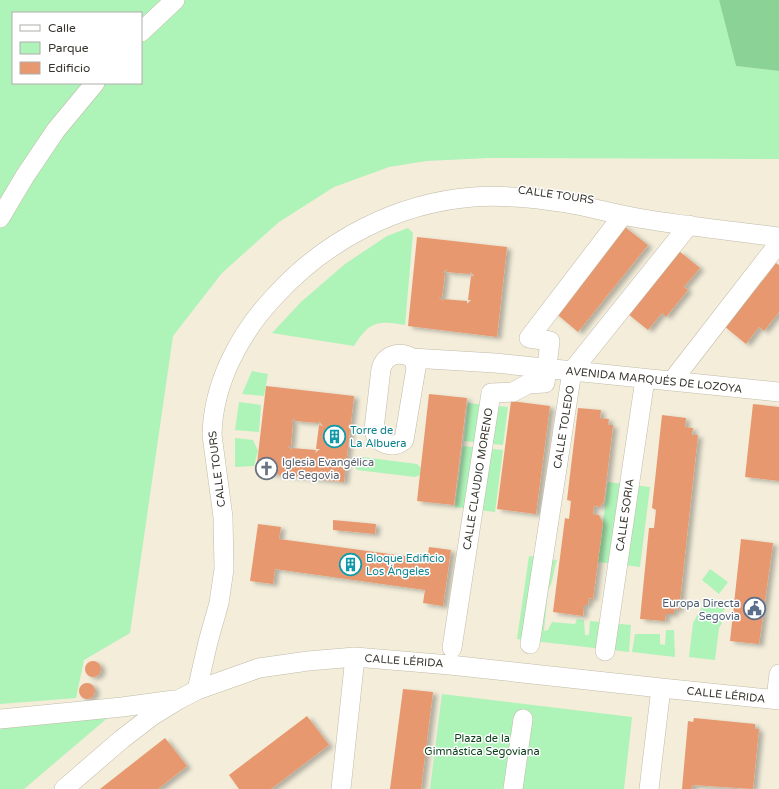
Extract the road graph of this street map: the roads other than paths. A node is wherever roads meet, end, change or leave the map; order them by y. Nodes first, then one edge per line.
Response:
1 (175, 0) edge
2 (142, 31) edge
3 (94, 84) edge
4 (0, 218) edge
5 (628, 220) junction
6 (689, 225) junction
7 (779, 237) edge
8 (779, 243) edge
9 (414, 363) dead end
10 (538, 367) junction
11 (572, 371) junction
12 (645, 379) junction
13 (672, 381) junction
14 (779, 392) edge
15 (530, 644) dead end
16 (452, 648) dead end
17 (605, 651) dead end
18 (355, 657) junction
19 (779, 674) edge
20 (662, 688) junction
21 (197, 690) junction
22 (178, 700) junction
23 (777, 700) edge
24 (0, 719) edge
25 (523, 719) dead end
26 (64, 789) edge
27 (341, 789) edge
28 (514, 789) edge
29 (649, 789) edge

1 - 2 street
3 - 4 street
5 - 6 street
5 - 10 street, CALLE CLAUDIO MORENO
5 - 21 street, CALLE TOURS
6 - 7 street
6 - 11 street, CALLE TOLEDO
8 - 13 street
9 - 10 street, AVENIDA MARQUÉS DE LOZOYA
10 - 11 street, AVENIDA MARQUÉS DE LOZOYA
10 - 16 street, CALLE CLAUDIO MORENO
11 - 12 street, AVENIDA MARQUÉS DE LOZOYA
11 - 15 street, CALLE TOLEDO
12 - 13 street, AVENIDA MARQUÉS DE LOZOYA
12 - 17 street, CALLE SORIA
13 - 14 street, AVENIDA MARQUÉS DE LOZOYA
18 - 20 street, CALLE LÉRIDA
18 - 21 street, CALLE LÉRIDA
18 - 27 street
19 - 23 street
20 - 23 street, CALLE LÉRIDA
20 - 29 street
21 - 22 street, CALLE LÉRIDA
22 - 24 street
22 - 26 street, CALLE LÉRIDA
25 - 28 street

